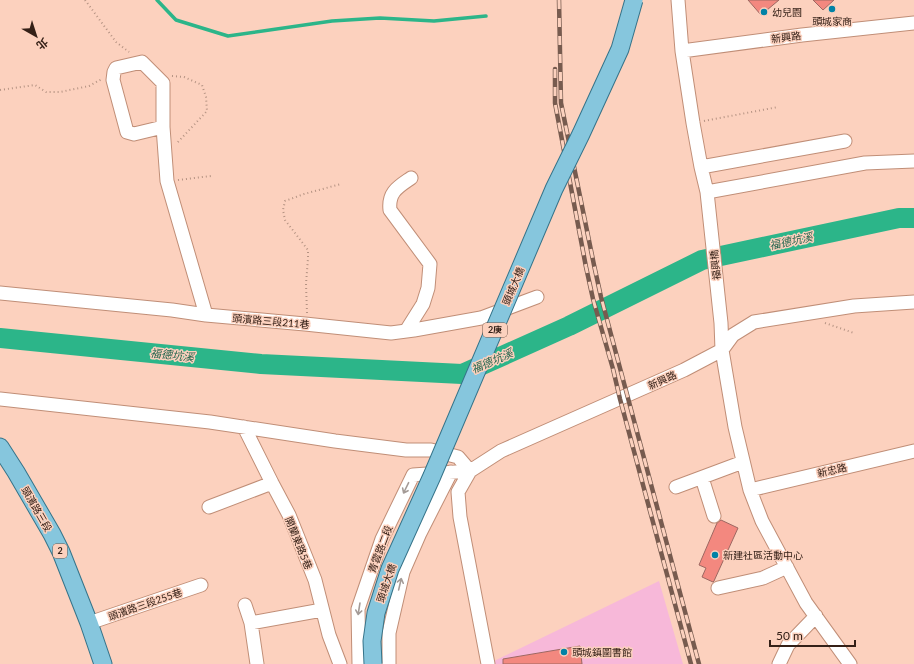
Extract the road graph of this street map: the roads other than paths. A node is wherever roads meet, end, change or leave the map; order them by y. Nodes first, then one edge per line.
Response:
1 (634, 0) edge
2 (678, 0) edge
3 (914, 24) edge
4 (682, 51) junction
5 (163, 126) junction
6 (845, 141) dead end
7 (914, 161) edge
8 (701, 167) junction
9 (411, 178) dead end
10 (707, 192) junction
11 (0, 292) edge
12 (537, 297) dead end
13 (914, 302) edge
14 (206, 315) junction
15 (406, 331) junction
16 (722, 350) junction
17 (0, 399) edge
18 (244, 427) junction
19 (0, 447) edge
20 (914, 451) edge
21 (743, 462) junction
22 (470, 471) junction
23 (451, 472) junction
24 (702, 478) junction
25 (272, 483) junction
26 (676, 487) dead end
27 (750, 490) junction
28 (209, 507) dead end
29 (714, 516) dead end
30 (787, 567) junction
31 (201, 585) dead end
32 (718, 588) dead end
33 (245, 605) dead end
34 (322, 610) junction
35 (816, 616) junction
36 (89, 623) junction
37 (251, 623) junction
38 (103, 664) edge
39 (257, 664) edge
40 (340, 664) edge
41 (359, 664) edge
42 (373, 664) edge
43 (389, 664) edge
44 (488, 664) edge
45 (779, 664) edge
46 (850, 664) edge

1 - 42 main road, 頭城大橋 / 2庚, bridge
2 - 4 street
3 - 4 street, 新興路
4 - 8 street
5 - 5 street
5 - 14 street
6 - 8 street
7 - 10 street
8 - 10 street
9 - 15 street
10 - 16 street, 福興橋
11 - 14 street, 頭濱路三段211巷
12 - 15 street, 頭濱路三段211巷
13 - 16 street
14 - 15 street, 頭濱路三段211巷
16 - 21 street
16 - 22 street, 新興路
17 - 18 street
18 - 22 street
18 - 25 street, 開蘭東路5巷
19 - 36 main road, 頭濱路三段 / 2
20 - 27 street, 新忠路
21 - 24 street
21 - 27 street
22 - 23 street, 青雲路二段
22 - 44 street, 新興路
23 -> 41 street, 青雲路二段
43 -> 23 street
24 - 26 street
24 - 29 street
25 - 28 street
25 - 34 street, 開蘭東路5巷
27 - 30 street
30 - 32 street
30 - 35 street
31 - 36 street, 頭濱路三段255巷
33 - 37 street
34 - 37 street
34 - 40 street, 開蘭東路5巷
35 - 45 street
35 - 46 street
36 - 38 main road, 頭濱路三段 / 2
37 - 39 street

